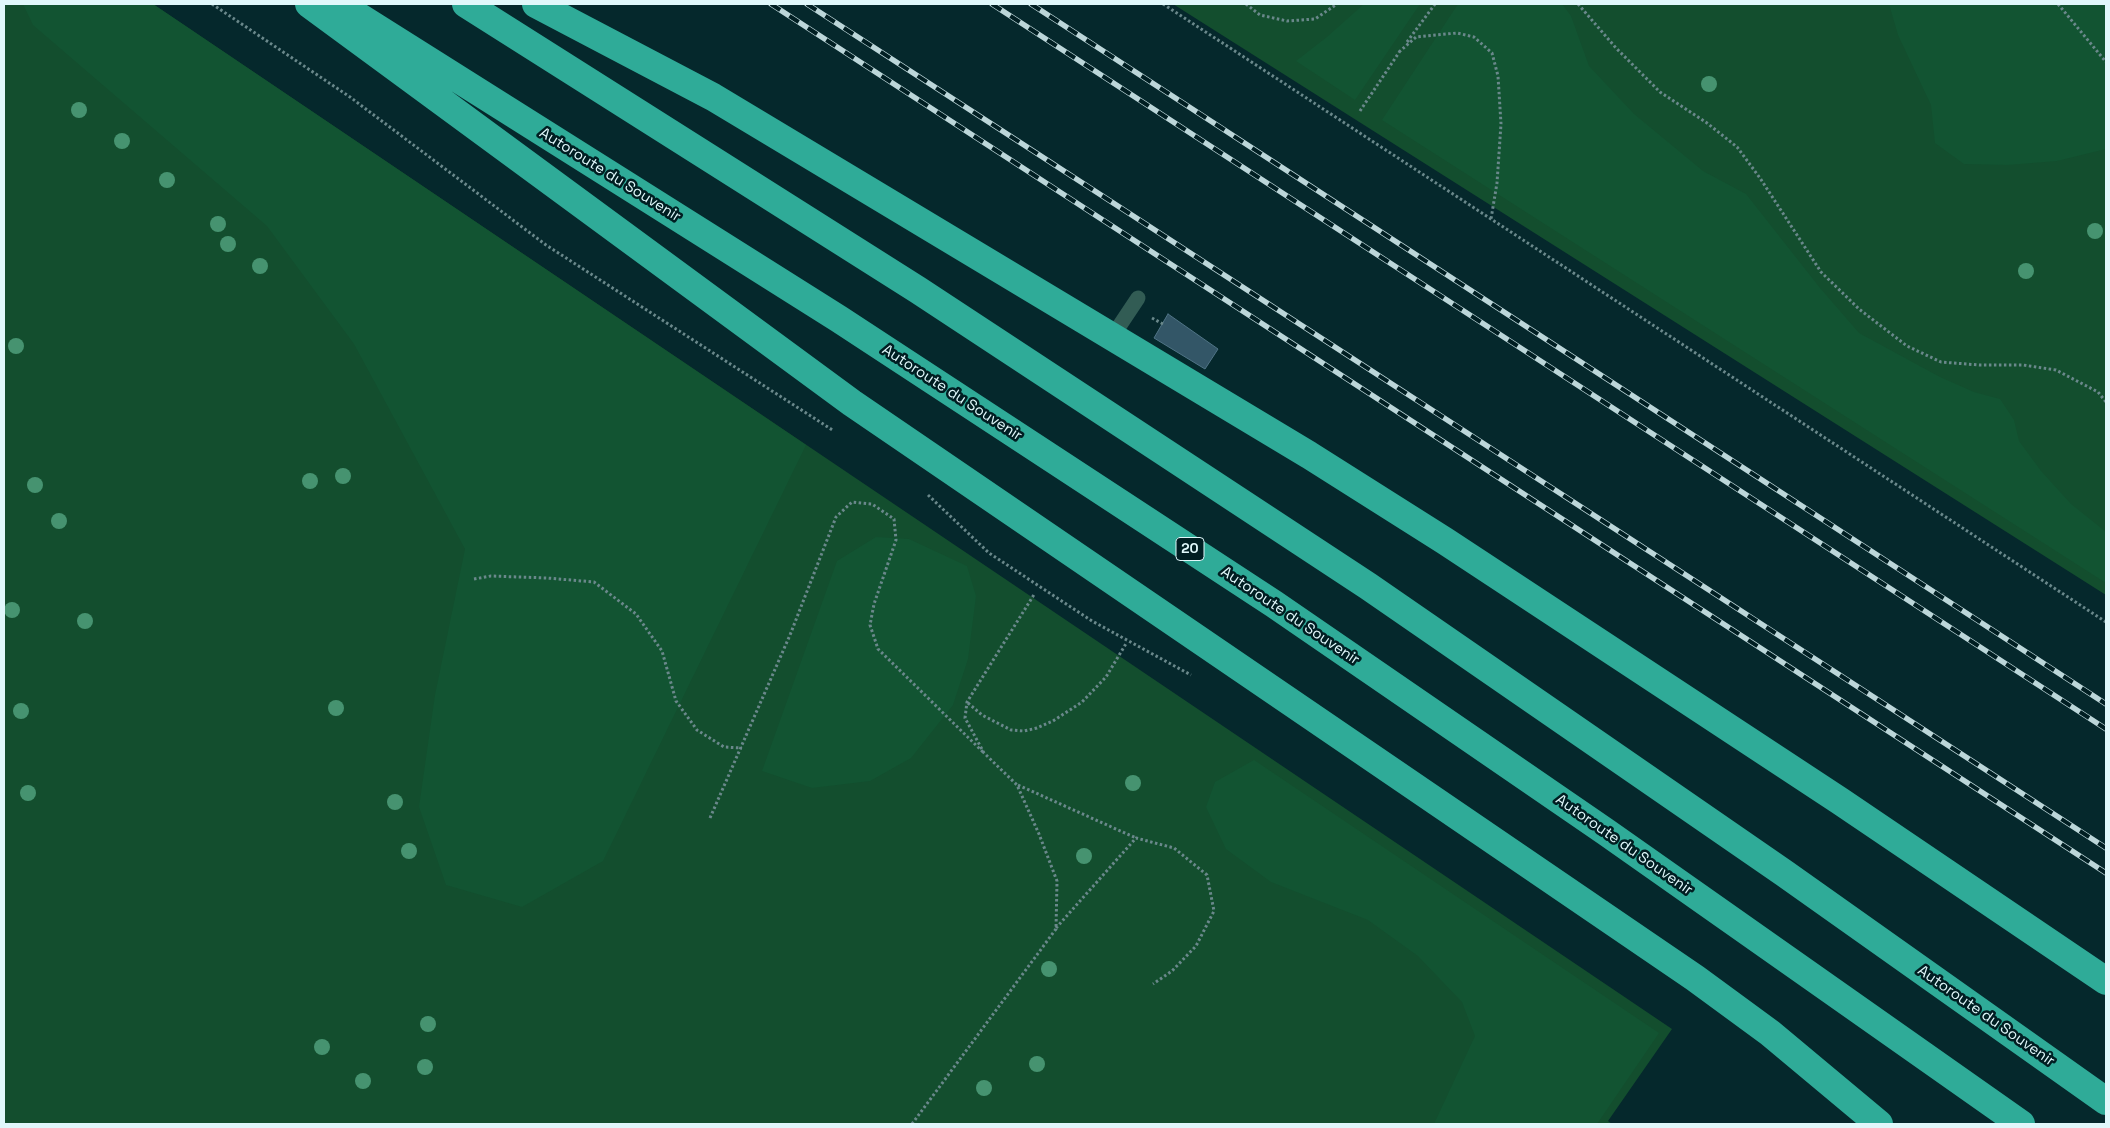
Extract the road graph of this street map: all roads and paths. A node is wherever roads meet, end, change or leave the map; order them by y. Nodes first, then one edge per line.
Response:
1 (212, 4) edge
2 (309, 4) edge
3 (339, 4) edge
4 (466, 4) edge
5 (536, 4) edge
6 (1163, 4) edge
7 (1246, 4) edge
8 (1337, 4) edge
9 (1434, 4) edge
10 (1578, 4) edge
11 (2058, 4) edge
12 (1399, 52) junction
13 (2106, 62) edge
14 (1360, 111) dead end
15 (1491, 219) junction
16 (1138, 298) dead end
17 (1112, 337) junction
18 (2106, 402) edge
19 (842, 437) dead end
20 (921, 489) dead end
21 (474, 579) dead end
22 (1035, 593) dead end
23 (2106, 622) edge
24 (967, 702) junction
25 (742, 748) junction
26 (984, 753) junction
27 (1017, 785) junction
28 (710, 818) dead end
29 (1136, 838) junction
30 (1056, 928) junction
31 (2106, 982) edge
32 (1152, 984) dead end
33 (2106, 1101) edge
34 (912, 1124) edge
35 (1879, 1124) edge
36 (2021, 1124) edge

1 - 19 path
2 - 35 highway
3 - 36 highway, Autoroute du Souvenir / 20
4 - 33 highway, Autoroute du Souvenir
5 - 17 highway
6 - 15 path
7 - 8 path
9 - 12 path
10 - 18 path
11 - 13 path
12 - 14 path
12 - 15 path
15 - 23 path
16 - 17 lane
17 - 31 highway
20 - 24 path
21 - 25 path
22 - 24 path
24 - 26 path
25 - 26 path
25 - 28 path
26 - 27 path
27 - 29 path
27 - 30 path
29 - 30 path
29 - 32 path
30 - 34 path

